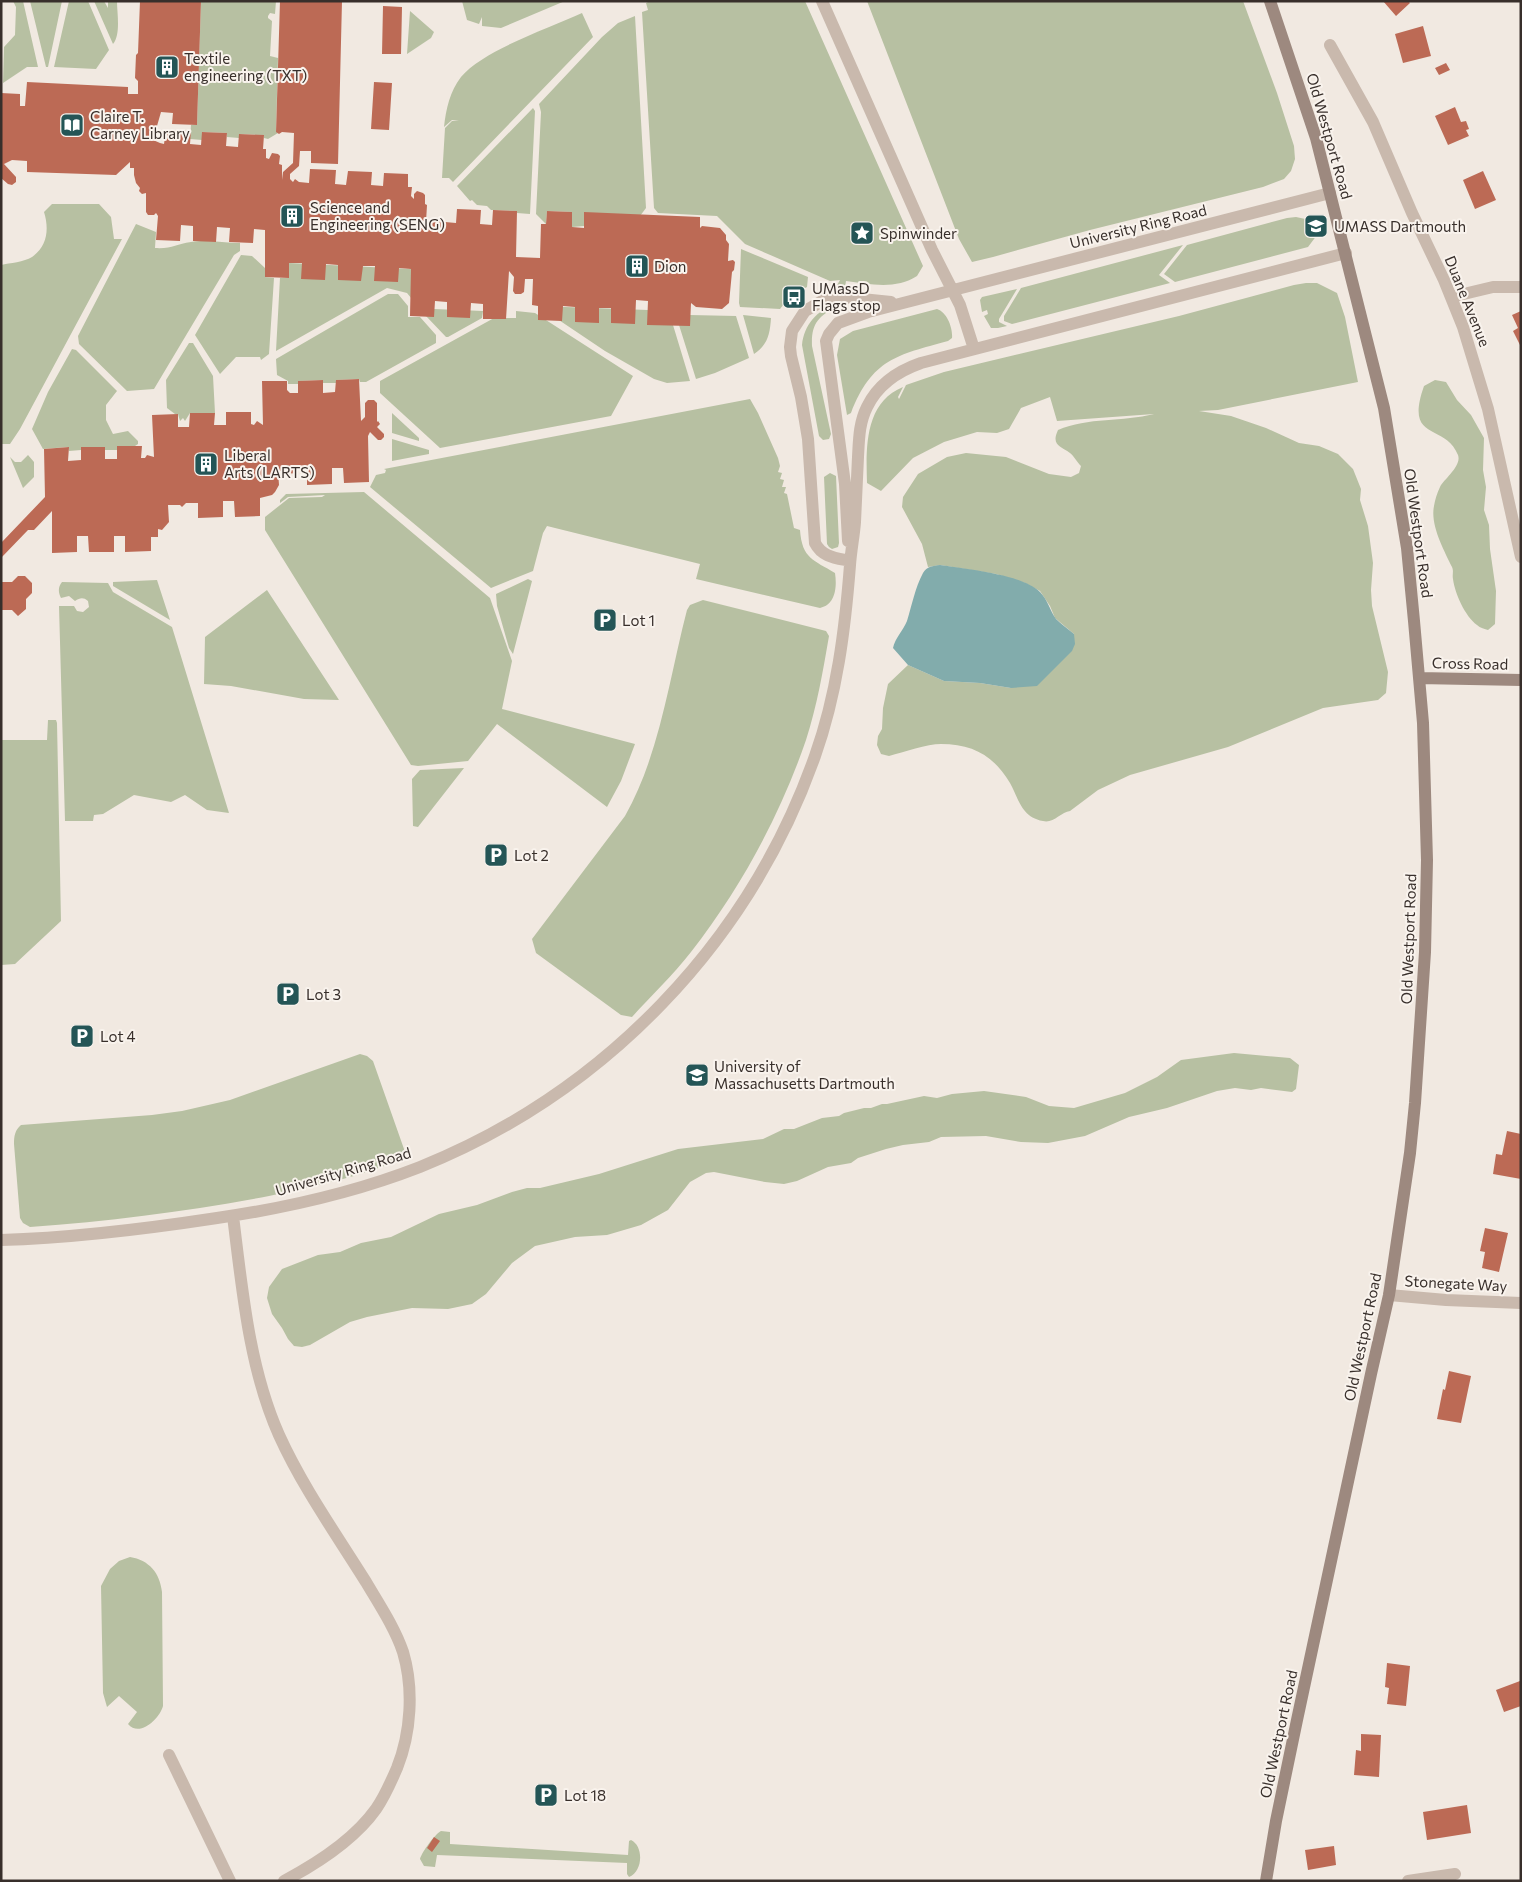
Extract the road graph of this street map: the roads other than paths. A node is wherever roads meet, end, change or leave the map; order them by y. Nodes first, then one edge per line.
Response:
1 (822, 1) edge
2 (1270, 1) edge
3 (1330, 45) dead end
4 (1330, 193) junction
5 (1346, 253) junction
6 (1521, 287) edge
7 (954, 290) junction
8 (1451, 297) junction
9 (912, 301) junction
10 (974, 349) junction
11 (1521, 557) edge
12 (850, 561) junction
13 (1419, 678) junction
14 (1521, 680) edge
15 (233, 1216) junction
16 (1, 1240) edge
17 (1389, 1295) junction
18 (1521, 1304) edge
19 (169, 1755) dead end
20 (1455, 1874) dead end
21 (230, 1881) edge
22 (284, 1881) edge
23 (1266, 1881) edge
24 (1408, 1881) edge

1 - 7 street
2 - 4 main road, Old Westport Road
3 - 8 street, Duane Avenue
4 - 5 main road, Old Westport Road
4 - 7 street, University Ring Road
5 - 10 street, University Ring Road
5 - 13 main road, Old Westport Road
6 - 8 street
7 - 9 street, University Ring Road
7 - 10 street
8 - 11 street, Duane Avenue
9 - 12 street, University Ring Road
9 - 12 street
10 - 12 street, University Ring Road
12 - 15 street, University Ring Road
13 - 14 main road, Cross Road
13 - 17 main road, Old Westport Road
15 - 16 street, University Ring Road
15 - 22 street
17 - 18 street, Stonegate Way
17 - 23 main road, Old Westport Road
19 - 21 street
20 - 24 street

